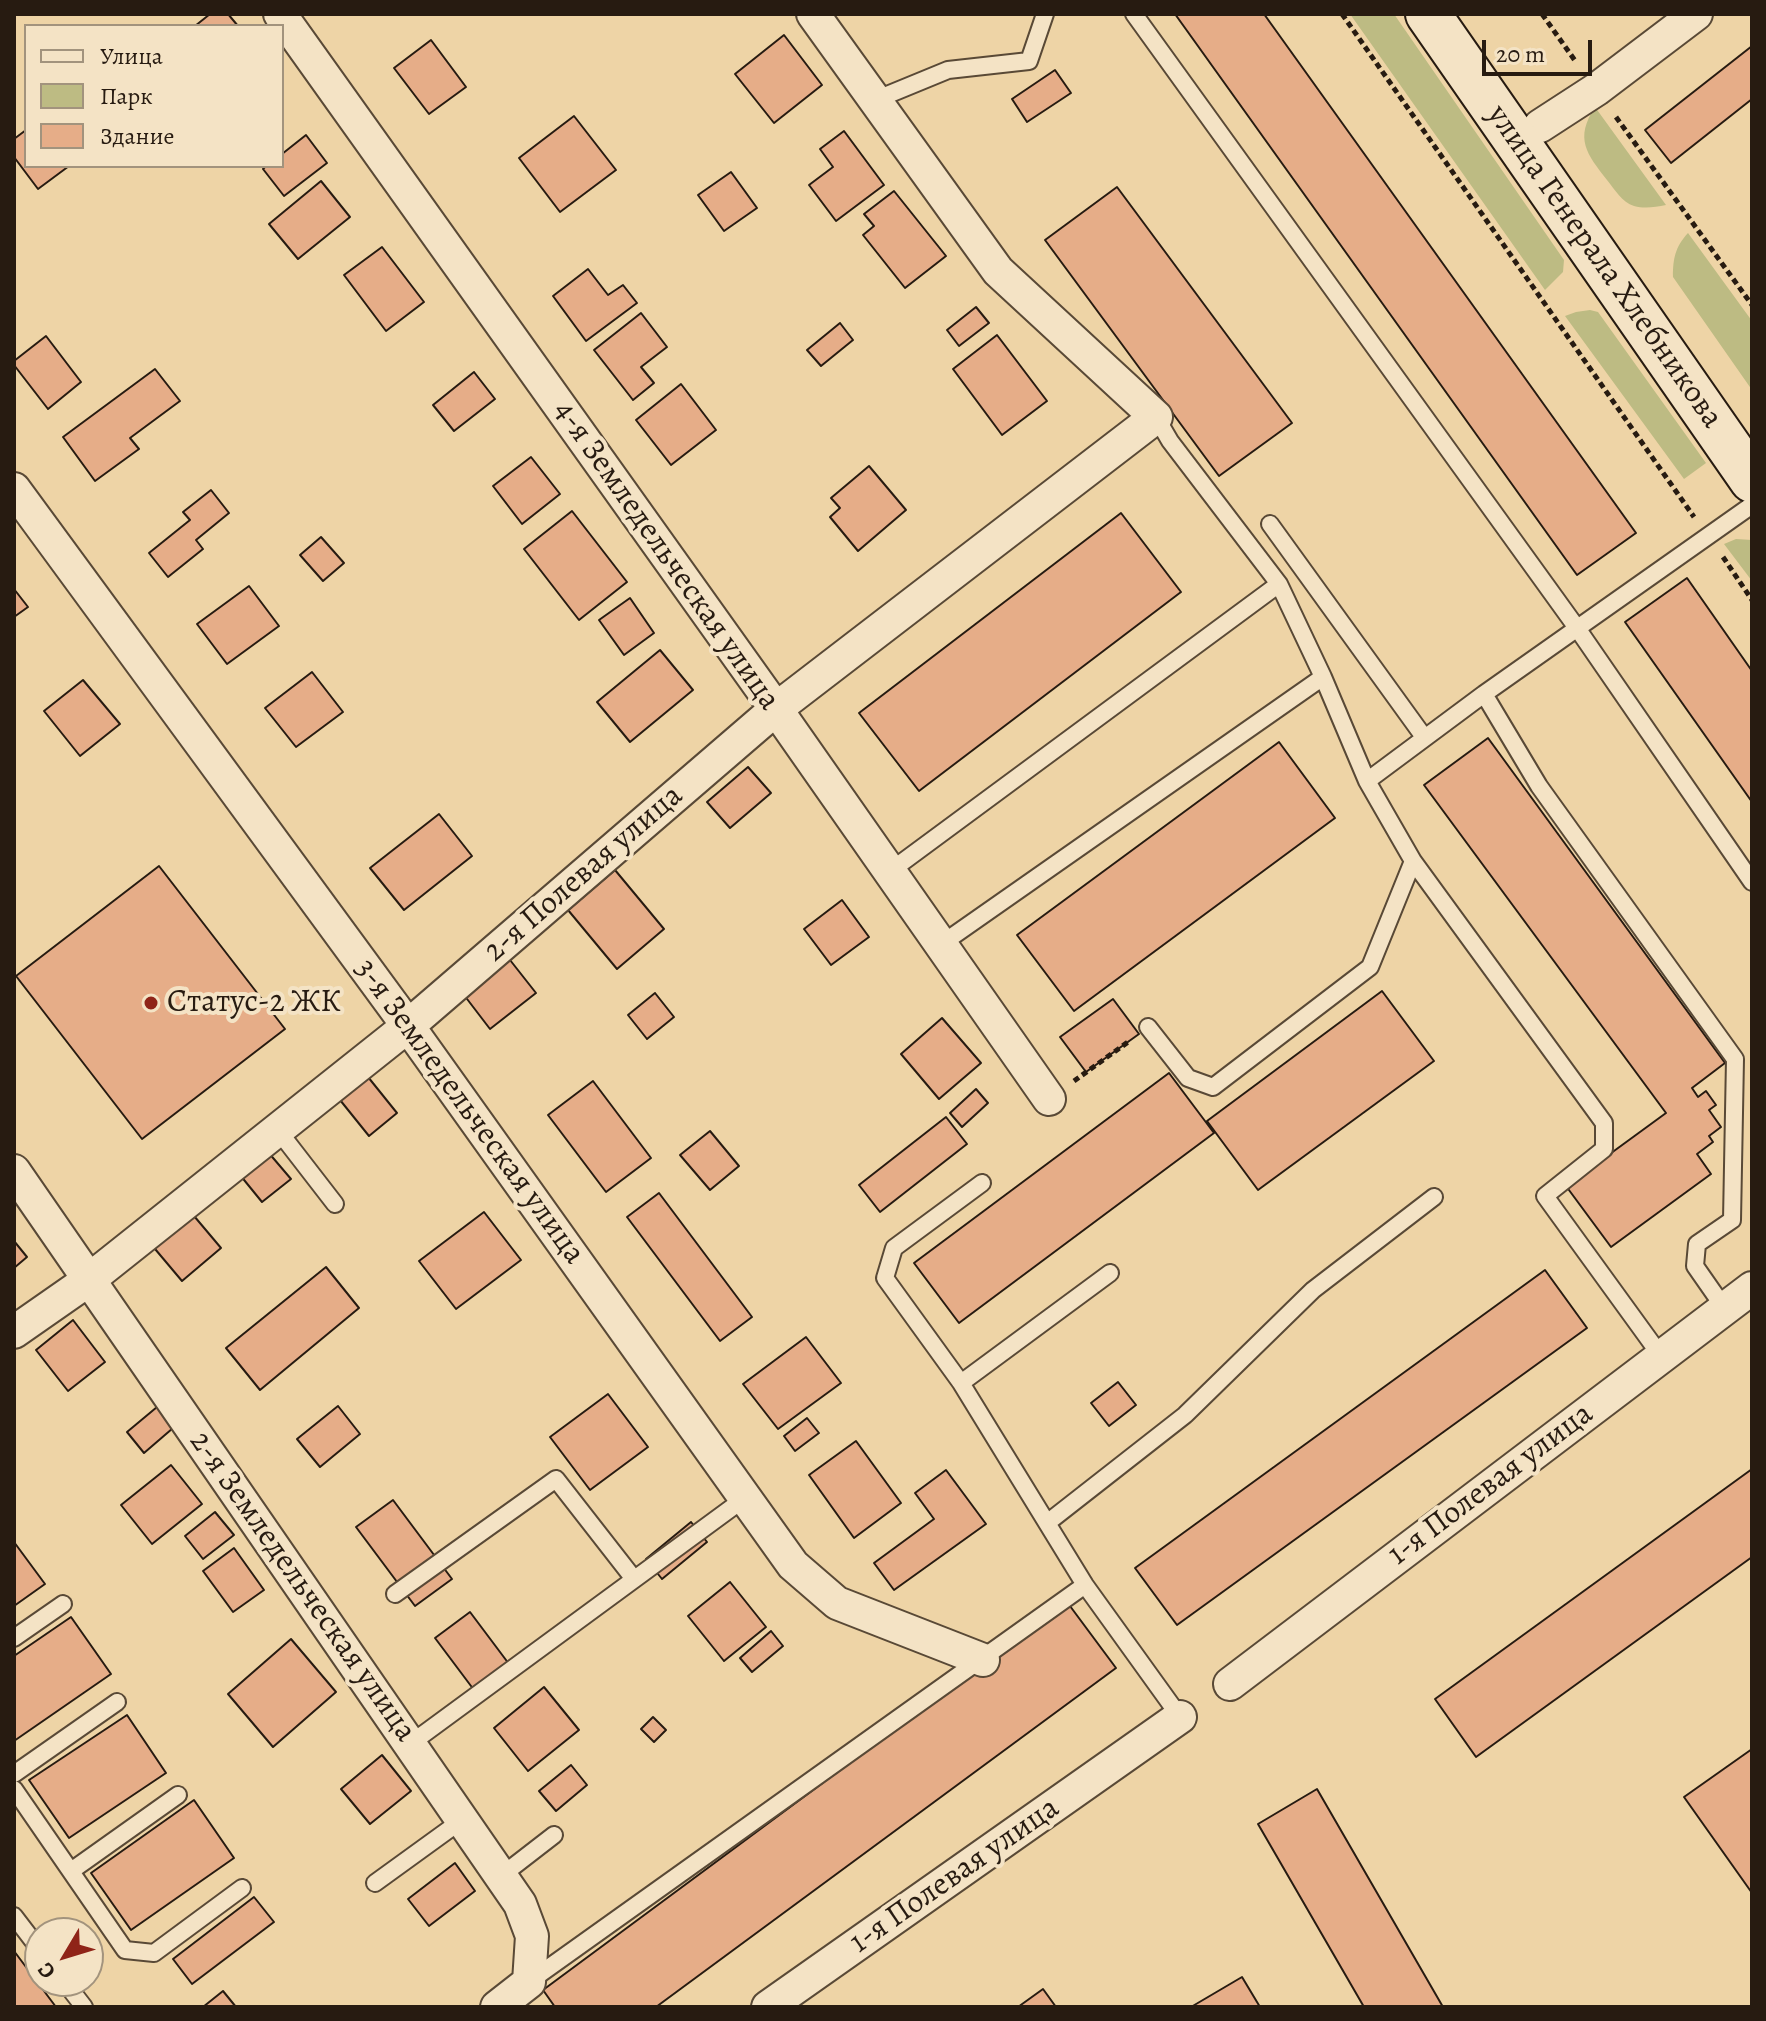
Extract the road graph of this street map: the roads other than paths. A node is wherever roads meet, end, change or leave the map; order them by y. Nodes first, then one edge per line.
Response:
1 (280, 14) edge
2 (813, 14) edge
3 (1045, 14) edge
4 (1134, 14) edge
5 (1428, 14) edge
6 (1462, 14) edge
7 (1696, 14) edge
8 (875, 100) junction
9 (1529, 135) junction
10 (1156, 417) junction
11 (1752, 431) edge
12 (1752, 480) edge
13 (14, 489) edge
14 (1752, 505) edge
15 (1270, 524) dead end
16 (1279, 584) junction
17 (1577, 628) junction
18 (1323, 677) junction
19 (1484, 694) junction
20 (776, 709) junction
21 (1424, 737) junction
22 (1367, 781) junction
23 (1413, 861) junction
24 (889, 872) junction
25 (1752, 882) edge
26 (940, 945) junction
27 (408, 1026) junction
28 (1148, 1027) road end
29 (1049, 1099) road end
30 (277, 1129) junction
31 (14, 1171) edge
32 (982, 1183) dead end
33 (1434, 1197) dead end
34 (335, 1204) dead end
35 (1110, 1273) dead end
36 (90, 1279) junction
37 (1752, 1288) edge
38 (1725, 1309) junction
39 (14, 1332) edge
40 (1661, 1356) junction
41 (961, 1383) junction
42 (745, 1498) junction
43 (1047, 1523) junction
44 (634, 1579) junction
45 (1085, 1585) junction
46 (395, 1594) dead end
47 (63, 1604) dead end
48 (14, 1638) edge
49 (983, 1660) junction
50 (1230, 1684) dead end
51 (117, 1702) dead end
52 (1180, 1717) joint
53 (410, 1744) junction
54 (14, 1774) edge
55 (14, 1789) edge
56 (178, 1795) dead end
57 (462, 1820) junction
58 (554, 1835) dead end
59 (71, 1871) junction
60 (501, 1876) junction
61 (375, 1883) dead end
62 (242, 1888) dead end
63 (529, 1982) junction
64 (497, 2007) edge
65 (768, 2007) edge

1 - 20 street, 4-я Земледельческая улица
2 - 8 street
3 - 8 lane
4 - 17 lane
5 - 9 main road, улица Генерала Хлебникова
6 - 9 main road, улица Генерала Хлебникова
7 - 9 street
8 - 10 street
9 - 11 main road, улица Генерала Хлебникова
9 - 12 main road, улица Генерала Хлебникова
10 - 16 lane
10 - 20 street, 2-я Полевая улица
13 - 27 street, 3-я Земледельческая улица
14 - 17 lane
15 - 21 lane
16 - 18 lane
16 - 24 lane
17 - 19 lane
17 - 25 lane
18 - 22 lane
18 - 26 lane
19 - 21 lane
19 - 38 lane
20 - 24 street, 4-я Земледельческая улица
20 - 27 street, 2-я Полевая улица
21 - 22 lane
22 - 23 lane
23 - 28 lane
23 - 40 lane
24 - 26 street, 4-я Земледельческая улица
26 - 29 street, 4-я Земледельческая улица
27 - 30 street, 2-я Полевая улица
27 - 42 street, 3-я Земледельческая улица
30 - 34 lane
30 - 36 street, 2-я Полевая улица
31 - 36 street, 2-я Земледельческая улица
32 - 41 lane
33 - 43 lane
35 - 41 lane
36 - 39 street, 2-я Полевая улица
36 - 53 street, 2-я Земледельческая улица
37 - 38 street, 1-я Полевая улица
38 - 40 street, 1-я Полевая улица
40 - 50 street, 1-я Полевая улица
41 - 43 lane
42 - 44 lane
42 - 49 street, 3-я Земледельческая улица
43 - 45 lane
44 - 46 lane
44 - 53 lane
45 - 49 lane
45 - 52 lane
47 - 48 lane
49 - 63 lane
51 - 54 lane
52 - 65 street, 1-я Полевая улица
53 - 57 street, 2-я Земледельческая улица
55 - 59 lane
56 - 59 lane
57 - 60 street, 2-я Земледельческая улица
57 - 61 lane
58 - 60 lane
59 - 62 lane
60 - 63 street, 2-я Земледельческая улица
63 - 64 street

